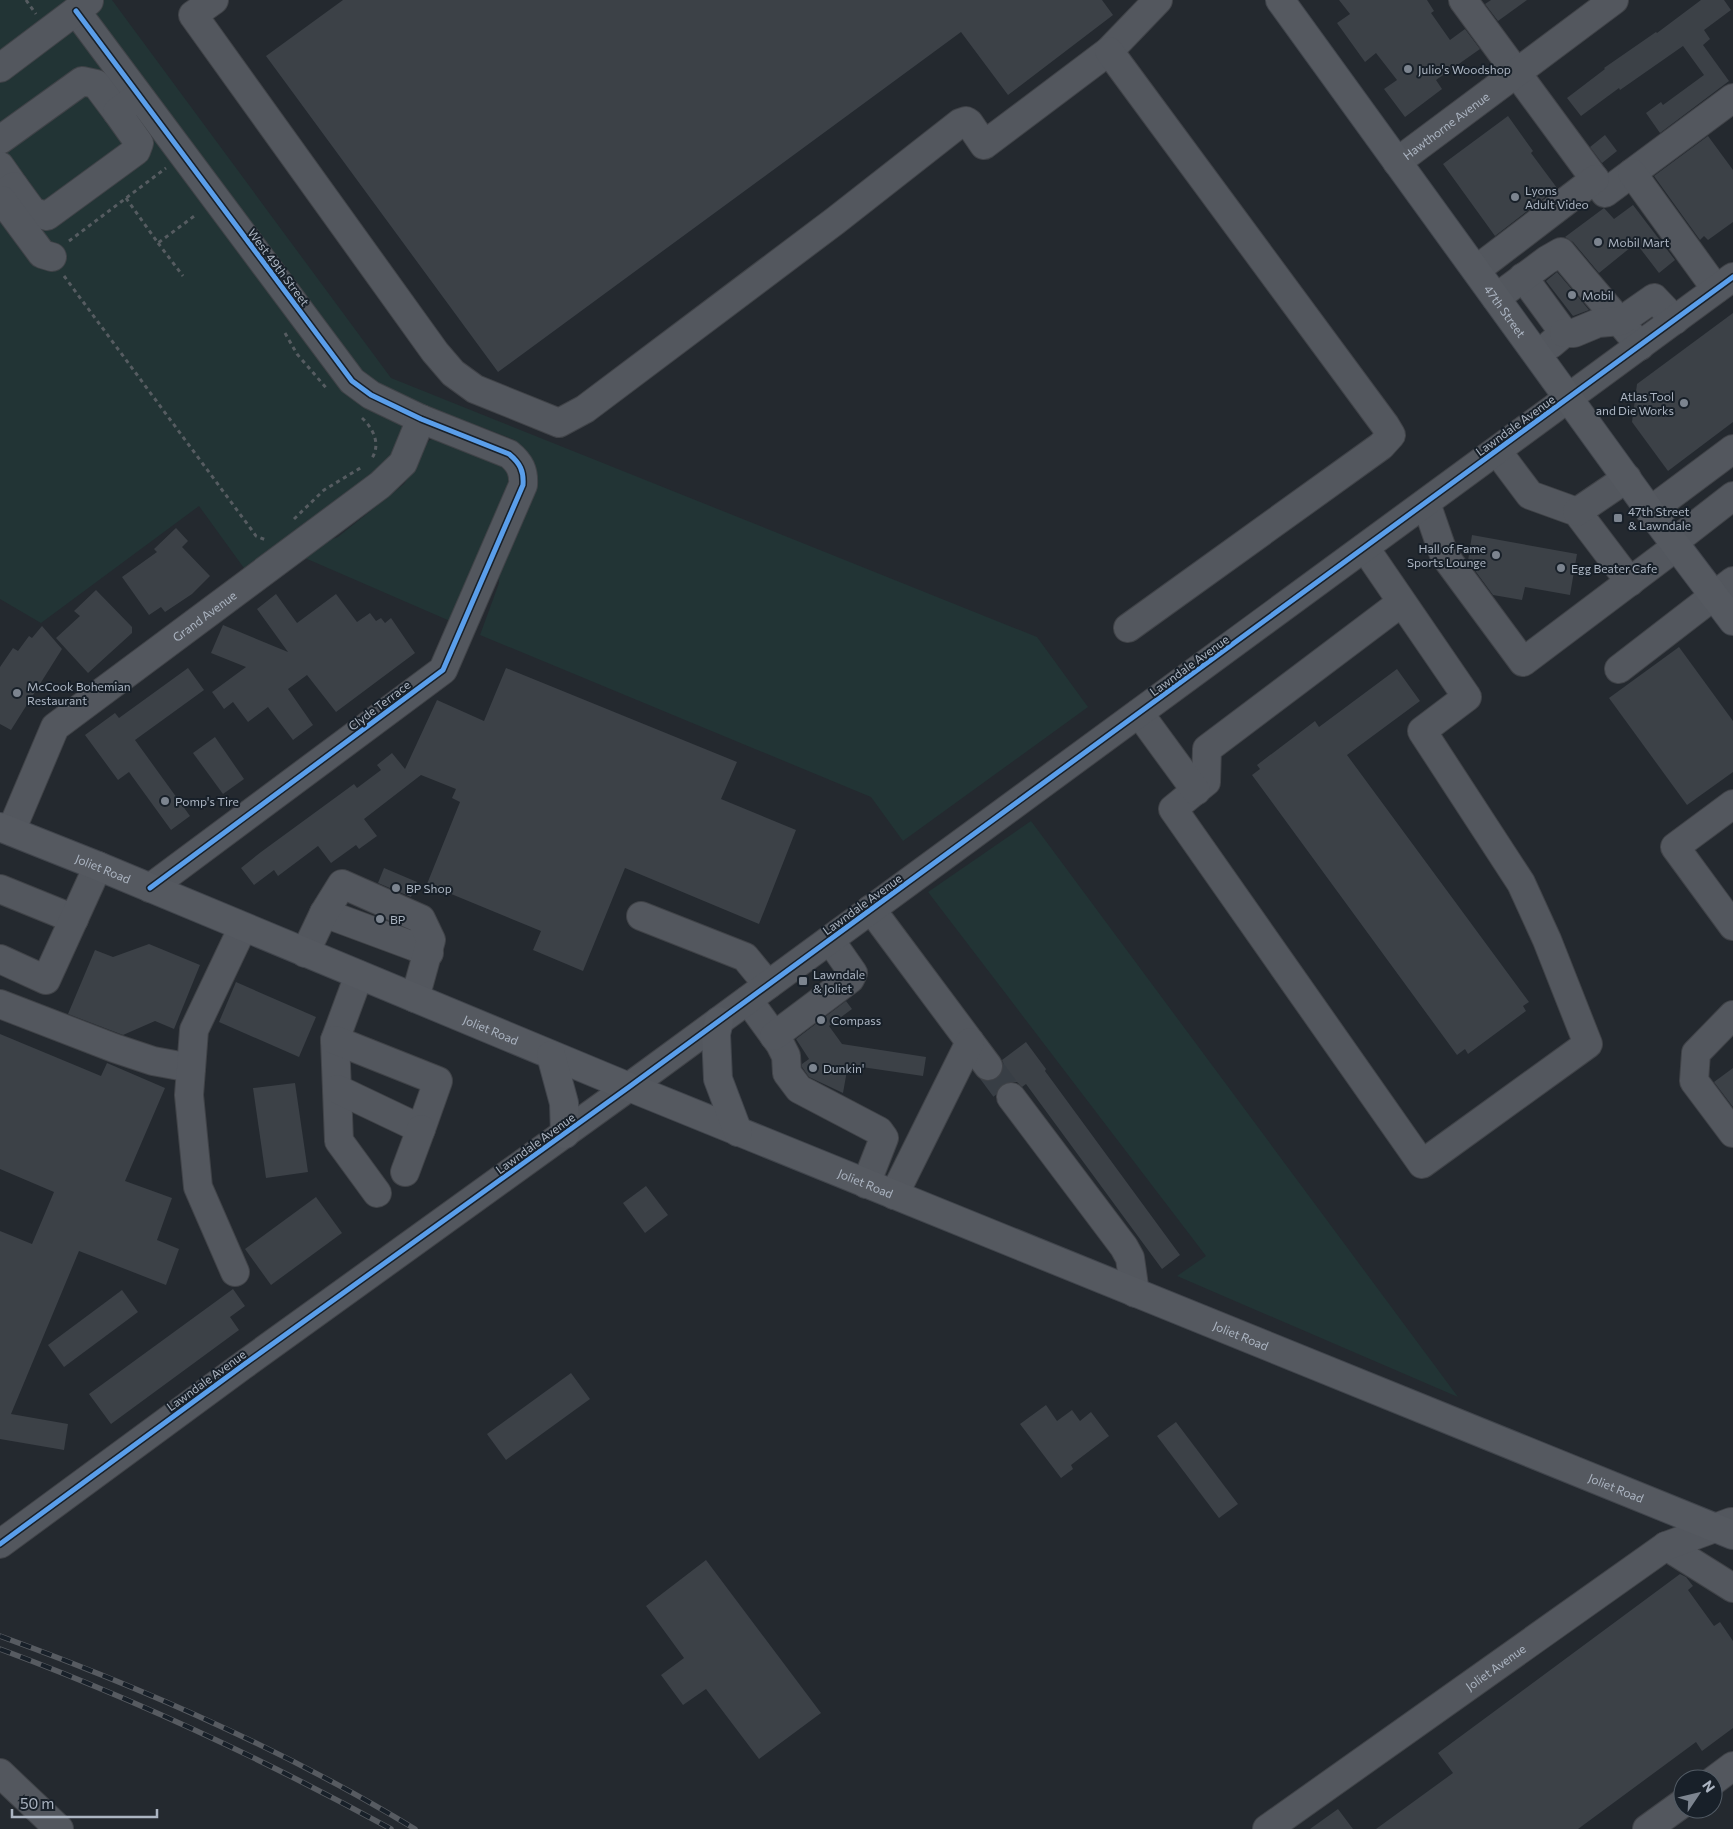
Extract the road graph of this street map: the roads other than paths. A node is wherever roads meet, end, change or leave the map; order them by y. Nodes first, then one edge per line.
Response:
1 (214, 0) edge
2 (1158, 0) edge
3 (1462, 0) edge
4 (1614, 0) edge
5 (1284, 2) edge
6 (83, 6) edge
7 (1109, 51) junction
8 (0, 68) edge
9 (1516, 73) junction
10 (138, 96) junction
11 (1730, 106) edge
12 (117, 112) junction
13 (0, 140) edge
14 (1397, 162) junction
15 (1632, 173) junction
16 (1595, 180) junction
17 (4, 186) edge
18 (52, 257) road end
19 (1476, 270) junction
20 (1524, 277) junction
21 (1725, 283) edge
22 (1496, 298) junction
23 (1675, 320) junction
24 (1621, 321) junction
25 (1564, 334) junction
26 (1640, 346) junction
27 (1538, 355) junction
28 (1569, 398) junction
29 (421, 419) junction
30 (1733, 449) edge
31 (1497, 451) junction
32 (521, 467) joint
33 (1627, 478) junction
34 (1733, 496) edge
35 (1426, 503) junction
36 (1650, 511) junction
37 (1577, 512) junction
38 (1675, 544) junction
39 (1365, 548) junction
40 (1630, 582) junction
41 (1724, 589) edge
42 (1402, 602) junction
43 (1733, 621) edge
44 (1128, 628) dead end
45 (1619, 669) dead end
46 (1139, 713) junction
47 (1196, 791) junction
48 (1733, 804) edge
49 (6, 829) edge
50 (98, 866) junction
51 (150, 888) junction
52 (0, 889) edge
53 (872, 910) junction
54 (641, 916) dead end
55 (74, 920) junction
56 (1733, 926) edge
57 (243, 927) junction
58 (830, 940) junction
59 (305, 953) junction
60 (0, 959) edge
61 (358, 975) junction
62 (758, 992) junction
63 (415, 998) junction
64 (0, 1004) edge
65 (1733, 1015) edge
66 (719, 1021) junction
67 (774, 1036) junction
68 (335, 1040) junction
69 (970, 1042) junction
70 (551, 1055) junction
71 (988, 1066) tunnel mouth
72 (191, 1068) junction
73 (629, 1088) junction
74 (337, 1089) junction
75 (1011, 1097) tunnel mouth
76 (422, 1129) junction
77 (738, 1132) junction
78 (1733, 1133) edge
79 (565, 1134) junction
80 (405, 1172) dead end
81 (866, 1184) junction
82 (377, 1193) dead end
83 (894, 1195) junction
84 (235, 1272) dead end
85 (1134, 1292) junction
86 (1727, 1528) edge
87 (0, 1543) edge
88 (1666, 1546) junction
89 (1733, 1588) edge
90 (0, 1773) edge
91 (1673, 1810) edge
92 (59, 1829) edge
93 (1267, 1829) edge
94 (1647, 1829) edge

1 - 7 street
2 - 7 street
3 - 9 street
4 - 9 street, Hawthorne Avenue
5 - 14 main road, 47th Street
6 - 8 street
6 - 10 street, West 49th Street
7 - 44 street
9 - 14 street, Hawthorne Avenue
9 - 16 street
10 - 12 street
10 - 29 street, West 49th Street
11 - 15 street
12 - 13 street
12 - 17 street
14 - 19 main road, 47th Street
15 - 16 street
15 - 21 street
16 - 19 street
17 - 18 street
19 - 22 main road, 47th Street
20 - 22 street
20 - 24 street
20 - 25 street
21 - 23 street, Lawndale Avenue
22 - 27 main road, 47th Street
23 - 24 street
23 - 26 street, Lawndale Avenue
24 - 25 street
24 - 26 street
25 - 27 street
26 - 28 street, Lawndale Avenue
27 - 28 main road, 47th Street
28 - 31 street, Lawndale Avenue
28 - 33 main road, 47th Street
29 - 32 street, West 49th Street
29 - 49 street, Grand Avenue
30 - 36 street
31 - 35 street, Lawndale Avenue
31 - 37 street
32 - 51 street, Clyde Terrace
33 - 36 main road, 47th Street
33 - 37 street
34 - 38 street
35 - 39 street, Lawndale Avenue
35 - 40 street
36 - 38 main road, 47th Street
37 - 40 street
38 - 40 street
38 - 41 main road, 47th Street
39 - 42 street
39 - 46 street, Lawndale Avenue
41 - 43 main road, 47th Street
41 - 45 street
42 - 47 street
42 - 47 street
46 - 47 street
46 - 53 street, Lawndale Avenue
48 - 56 street
49 - 50 main road, Joliet Road
50 - 51 main road, Joliet Road
50 - 55 street
51 - 57 main road, Joliet Road
52 - 55 street
53 - 58 street, Lawndale Avenue
53 - 69 street
54 - 62 street
55 - 60 street
57 - 59 main road, Joliet Road
57 - 72 street
58 - 62 street, Lawndale Avenue
58 - 67 street
59 - 61 main road, Joliet Road
59 - 63 street
61 - 63 main road, Joliet Road
61 - 68 street
62 - 66 street, Lawndale Avenue
62 - 67 street
63 - 70 main road, Joliet Road
64 - 72 street
65 - 78 street
66 - 73 street, Lawndale Avenue
66 - 77 main road
67 - 81 street
68 - 74 street
68 - 76 street
69 - 71 street
69 - 83 street
70 - 73 main road, Joliet Road
70 - 79 main road
72 - 84 street
73 - 77 main road, Joliet Road
73 - 79 street, Lawndale Avenue
74 - 76 street
74 - 82 street
75 - 85 street
76 - 80 street
77 - 81 main road, Joliet Road
79 - 87 street, Lawndale Avenue
81 - 83 main road, Joliet Road
83 - 85 main road, Joliet Road
85 - 86 main road, Joliet Road
86 - 88 street, Joliet Avenue
88 - 89 street
88 - 93 street, Joliet Avenue
90 - 92 street
91 - 94 street

